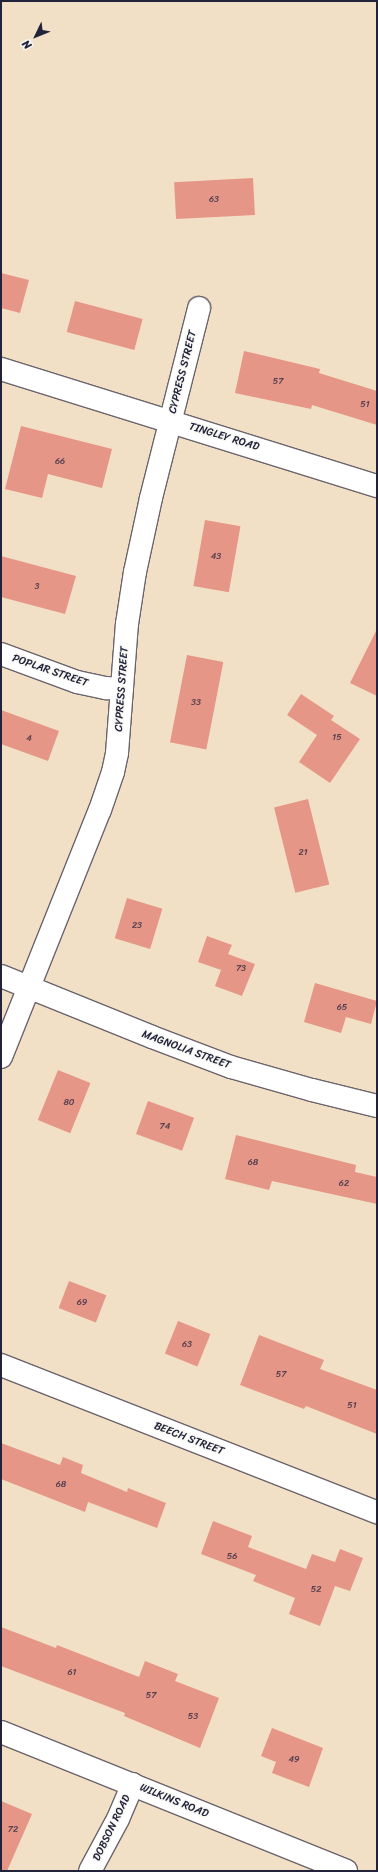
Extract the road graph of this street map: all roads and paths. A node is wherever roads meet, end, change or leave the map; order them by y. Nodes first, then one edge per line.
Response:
1 (199, 308) dead end
2 (1, 369) edge
3 (170, 421) junction
4 (377, 486) edge
5 (1, 654) edge
6 (122, 689) junction
7 (1, 976) edge
8 (29, 988) junction
9 (1, 1057) edge
10 (377, 1106) edge
11 (1, 1365) edge
12 (377, 1512) edge
13 (1, 1732) edge
14 (133, 1784) junction
15 (90, 1871) edge
16 (346, 1871) edge

1 - 3 street, CYPRESS STREET
2 - 3 street, TINGLEY ROAD
3 - 4 street, TINGLEY ROAD
3 - 6 street, CYPRESS STREET
5 - 6 street, POPLAR STREET
6 - 8 street, CYPRESS STREET
7 - 8 street, MAGNOLIA STREET
8 - 9 street, CYPRESS STREET
8 - 10 street, MAGNOLIA STREET
11 - 12 street, BEECH STREET
13 - 14 street, WILKINS ROAD
14 - 15 street, DOBSON ROAD
14 - 16 street, WILKINS ROAD

